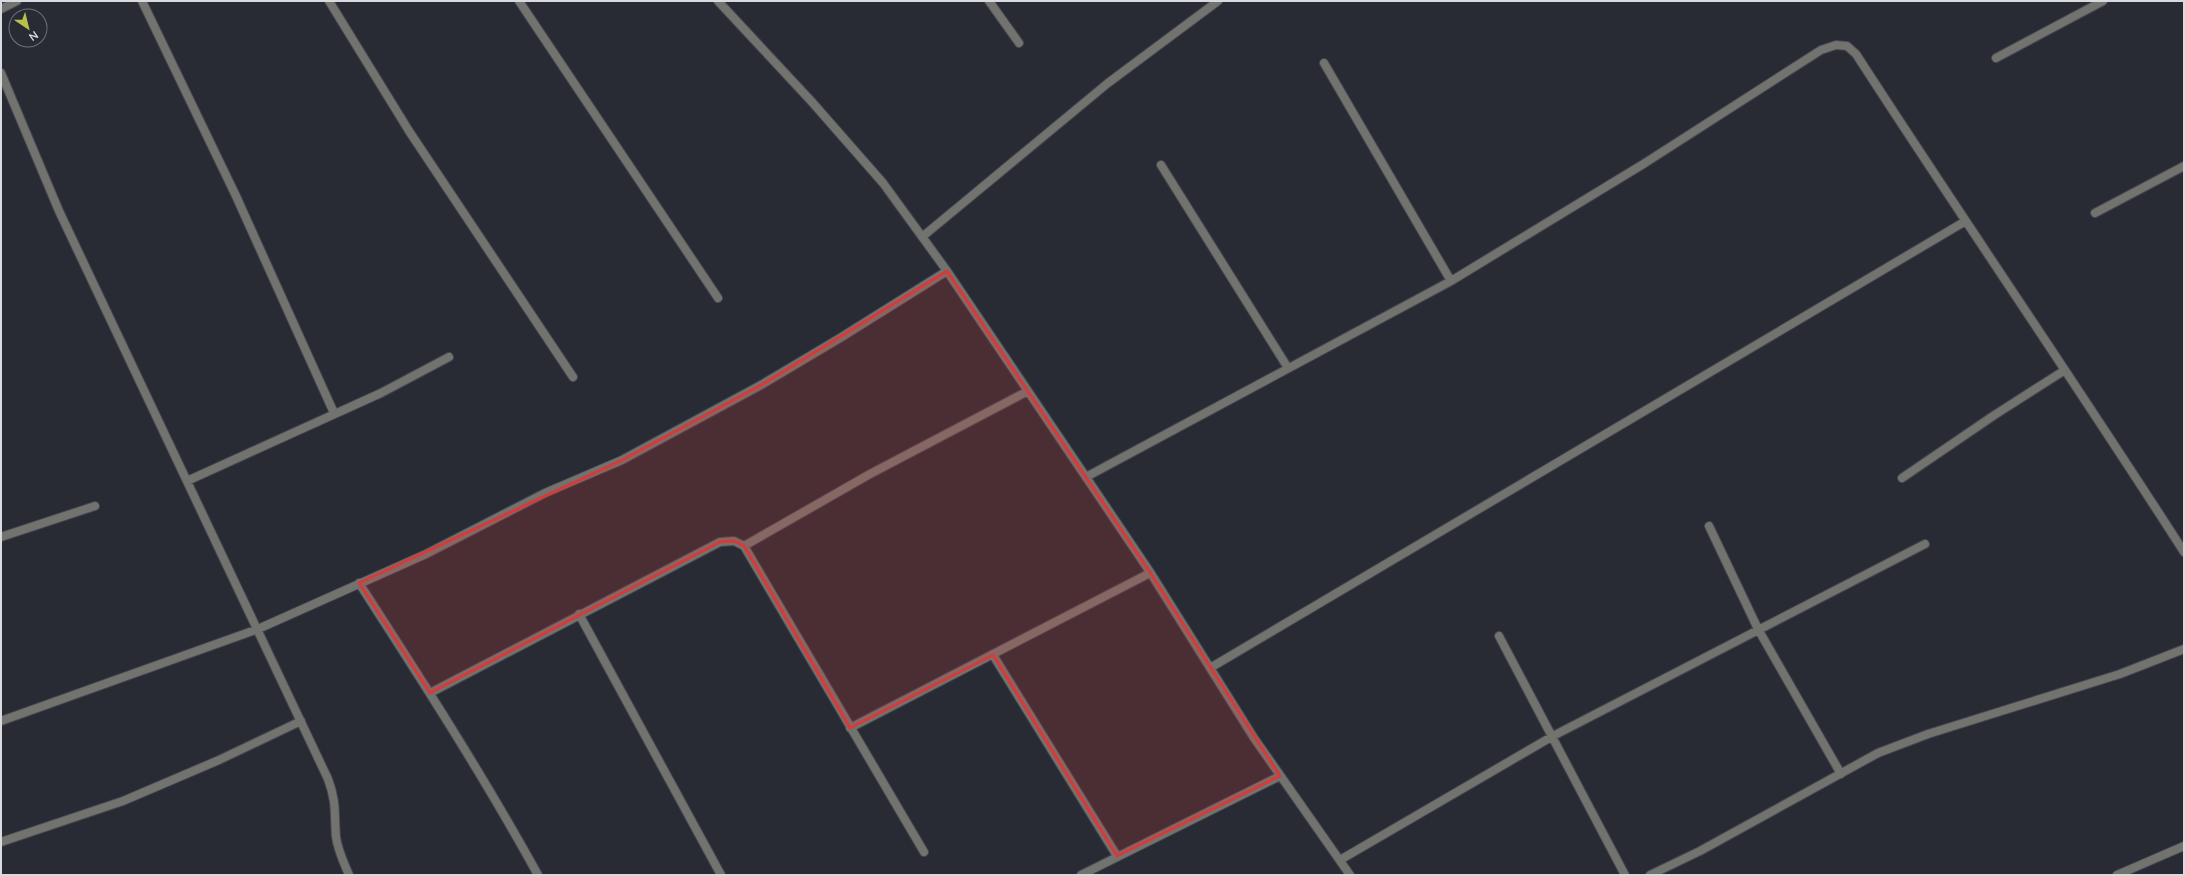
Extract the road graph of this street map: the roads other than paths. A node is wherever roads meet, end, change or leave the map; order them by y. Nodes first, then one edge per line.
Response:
1 (17, 1) edge
2 (142, 1) edge
3 (329, 1) edge
4 (519, 1) edge
5 (718, 1) edge
6 (989, 1) edge
7 (1218, 1) edge
8 (2104, 1) edge
9 (1, 9) edge
10 (1019, 43) dead end
11 (1996, 58) dead end
12 (1324, 63) dead end
13 (1, 73) edge
14 (1161, 165) dead end
15 (2184, 166) edge
16 (2095, 213) dead end
17 (1964, 222) junction
18 (922, 237) junction
19 (947, 271) junction
20 (1451, 281) junction
21 (718, 298) dead end
22 (449, 357) dead end
23 (1288, 368) junction
24 (2065, 370) junction
25 (573, 377) dead end
26 (1028, 390) junction
27 (334, 413) junction
28 (1086, 477) junction
29 (1902, 478) dead end
30 (187, 481) junction
31 (95, 506) dead end
32 (1709, 526) dead end
33 (1, 537) edge
34 (1925, 544) dead end
35 (744, 546) junction
36 (2184, 552) edge
37 (1150, 573) junction
38 (360, 583) junction
39 (579, 614) junction
40 (258, 629) junction
41 (1758, 629) junction
42 (1500, 636) dead end
43 (2184, 649) edge
44 (993, 655) junction
45 (1210, 668) junction
46 (430, 693) junction
47 (1, 721) edge
48 (301, 721) junction
49 (850, 728) junction
50 (1553, 736) junction
51 (1840, 774) junction
52 (1280, 776) junction
53 (1, 842) edge
54 (2184, 846) edge
55 (924, 852) dead end
56 (1117, 856) junction
57 (1340, 860) junction
58 (349, 875) edge
59 (538, 875) edge
60 (721, 875) edge
61 (1081, 875) edge
62 (1350, 875) edge
63 (1625, 875) edge
64 (1650, 875) edge
65 (2117, 875) edge

1 - 9 street
2 - 27 street
3 - 25 street
4 - 21 street
5 - 18 street
6 - 10 street
7 - 18 street
8 - 11 street
12 - 20 street
13 - 30 street
14 - 23 street
15 - 16 street
17 - 20 street
17 - 24 street
17 - 45 street
18 - 19 street
19 - 26 street
19 - 38 street
20 - 23 street
22 - 27 street
23 - 28 street
24 - 29 street
24 - 36 street
26 - 28 street
26 - 35 street
27 - 30 street
28 - 37 street
30 - 40 street
31 - 33 street
32 - 41 street
34 - 41 street
35 - 39 street
35 - 49 street
37 - 44 street
37 - 45 street
38 - 40 street
38 - 46 street
39 - 46 street
39 - 60 street
40 - 47 street
40 - 48 street
41 - 50 street
41 - 51 street
42 - 50 street
43 - 51 street
44 - 49 street
44 - 56 street
45 - 52 street
46 - 59 street
48 - 53 street
48 - 58 street
49 - 55 street
50 - 57 street
50 - 63 street
51 - 64 street
52 - 56 street
52 - 57 street
54 - 65 street
56 - 61 street
57 - 62 street

